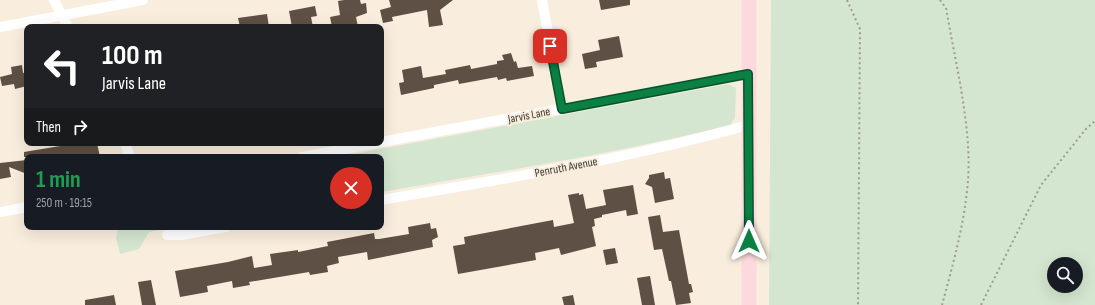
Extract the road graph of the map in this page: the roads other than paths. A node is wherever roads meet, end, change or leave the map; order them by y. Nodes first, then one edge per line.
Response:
1 (54, 0) edge
2 (143, 0) edge
3 (542, 0) edge
4 (749, 0) edge
5 (62, 15) junction
6 (66, 24) edge
7 (0, 27) edge
8 (748, 74) junction
9 (562, 109) junction
10 (748, 125) junction
11 (384, 141) edge
12 (361, 146) edge
13 (318, 154) edge
14 (384, 200) edge
15 (24, 208) edge
16 (0, 212) edge
17 (209, 230) edge
18 (167, 235) dead end
19 (749, 305) edge

1 - 5 street
2 - 5 street
3 - 9 street
4 - 8 main road
5 - 6 street
5 - 7 street
8 - 9 street, Jarvis Lane
8 - 10 main road
9 - 11 street, Jarvis Lane
10 - 14 street, Penruth Avenue
10 - 19 main road
12 - 13 street
15 - 16 street
17 - 18 street

